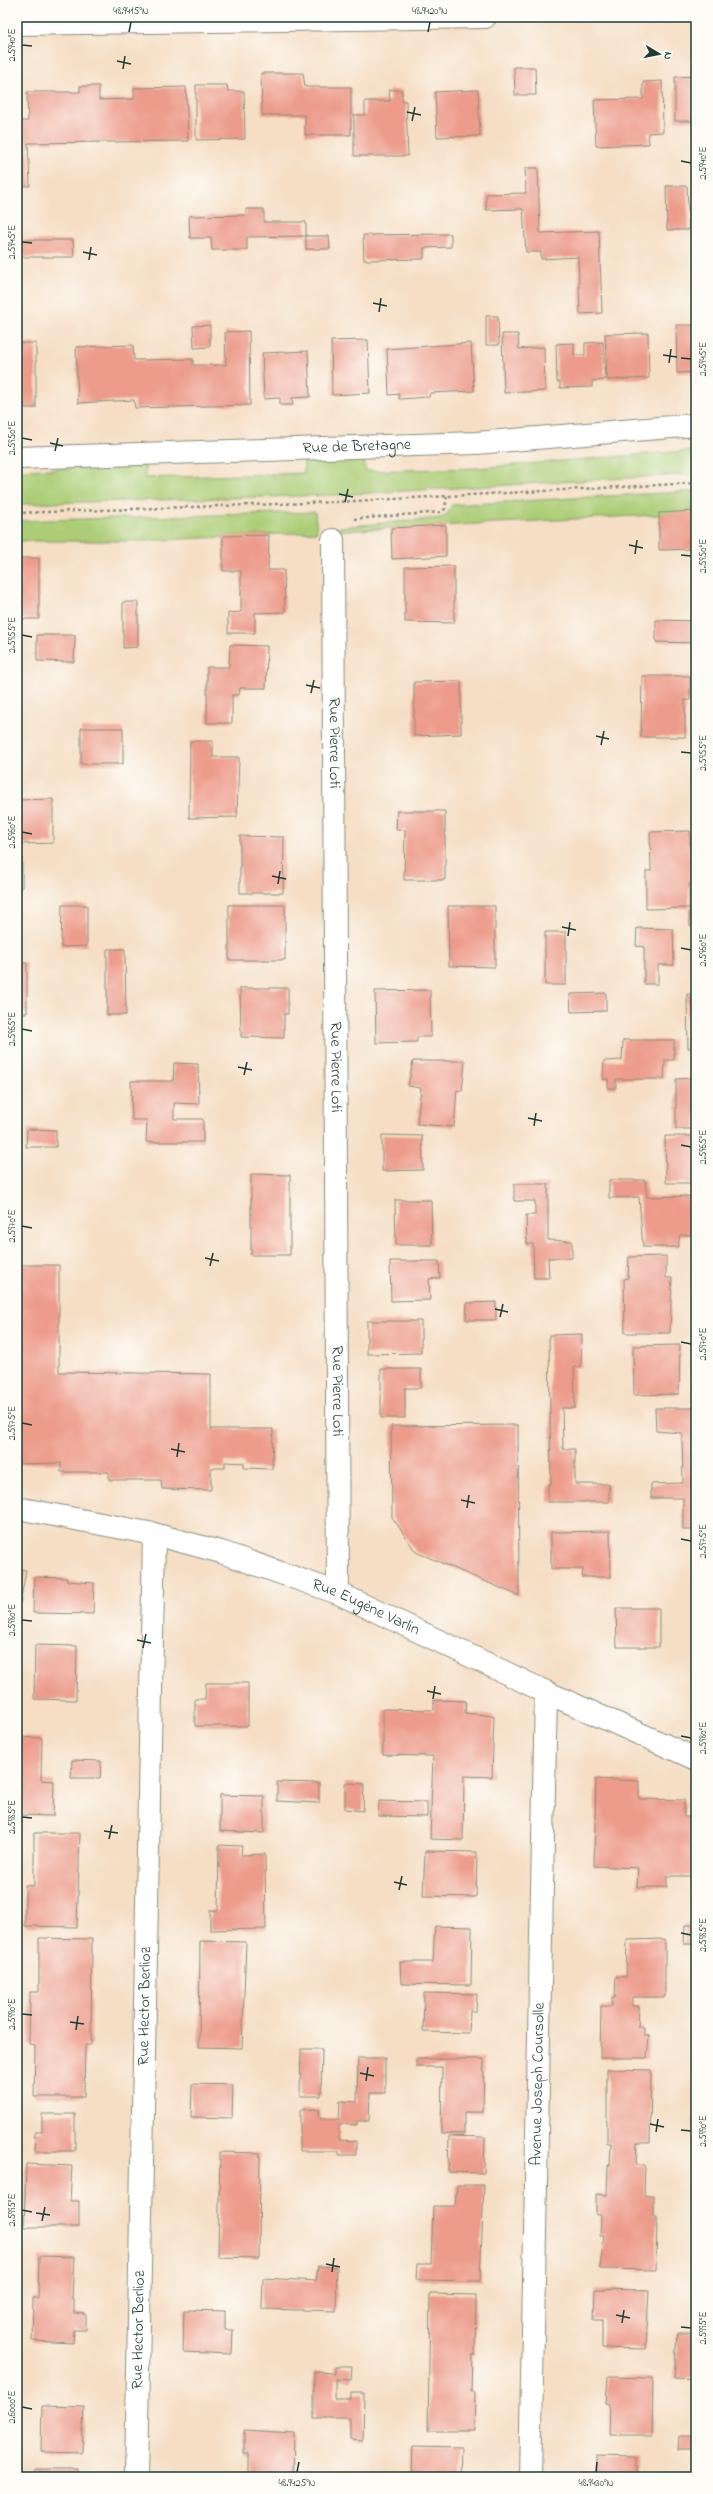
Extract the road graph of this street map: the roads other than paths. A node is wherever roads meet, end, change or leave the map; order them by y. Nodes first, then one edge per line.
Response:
1 (485, 17) edge
2 (17, 24) edge
3 (696, 425) edge
4 (17, 458) edge
5 (333, 540) road end
6 (17, 1508) edge
7 (154, 1534) junction
8 (338, 1593) junction
9 (546, 1692) junction
10 (696, 1759) edge
11 (136, 2477) edge
12 (530, 2477) edge

1 - 2 street
3 - 4 street, Rue de Bretagne
5 - 8 street, Rue Pierre Loti
6 - 7 street, Rue Eugène Varlin
7 - 8 street, Rue Eugène Varlin
7 - 11 street, Rue Hector Berlioz
8 - 9 street, Rue Eugène Varlin
9 - 10 street, Rue Eugène Varlin
9 - 12 street, Avenue Joseph Coursolle

